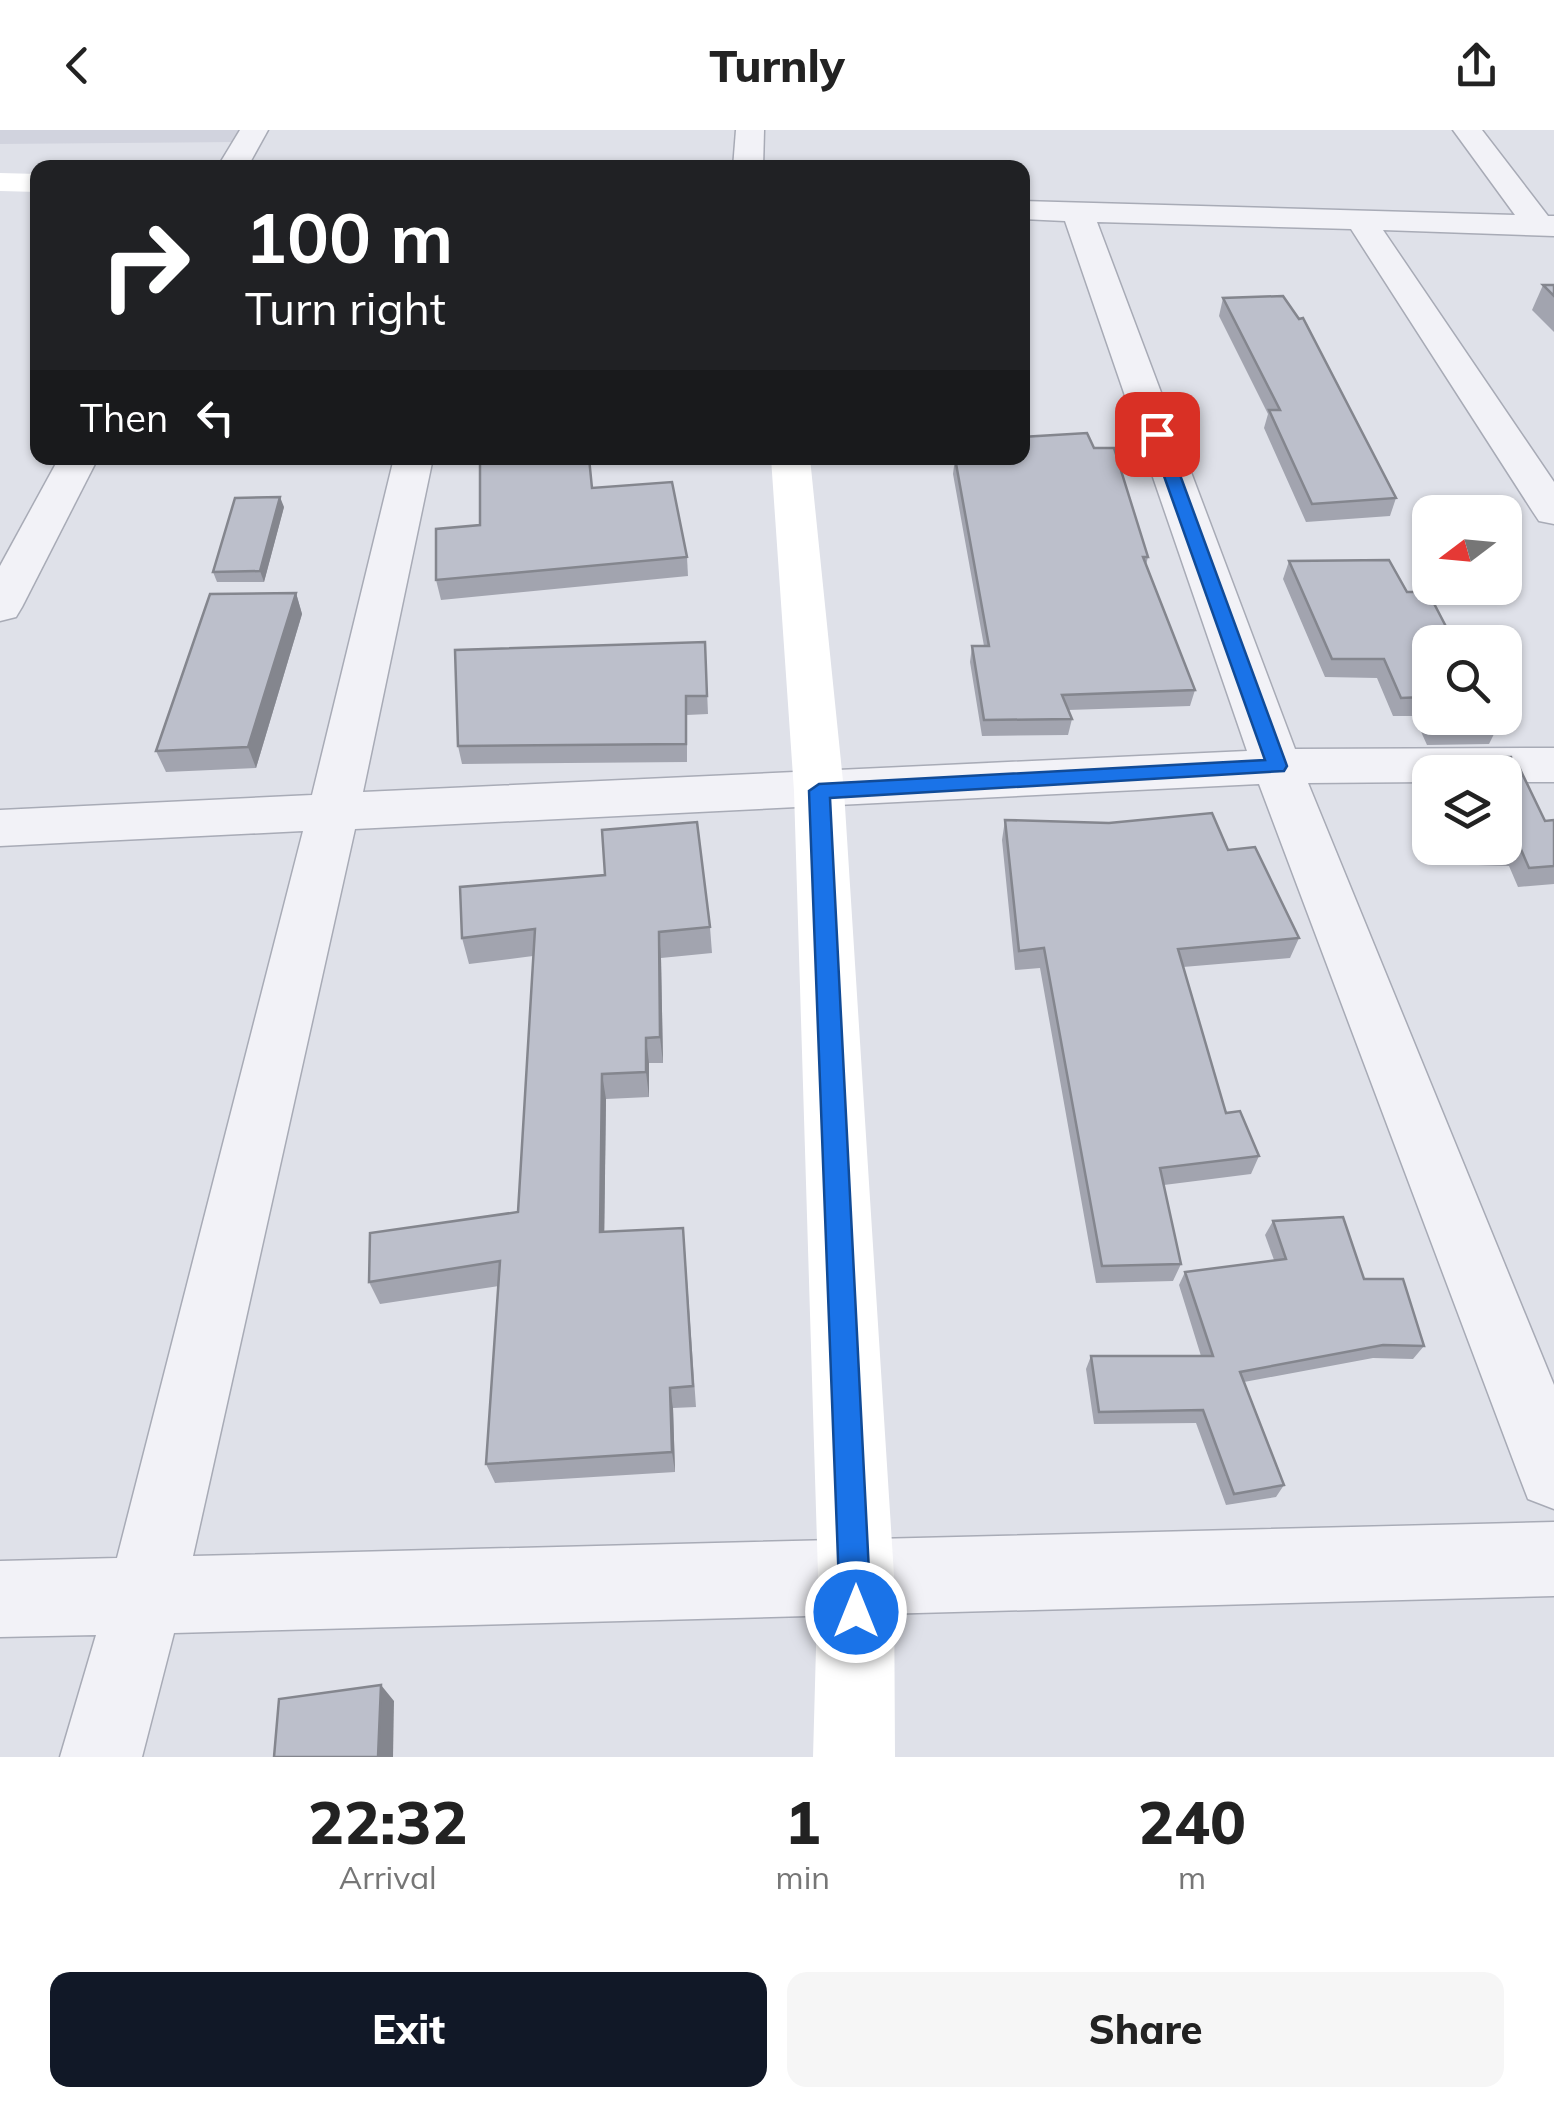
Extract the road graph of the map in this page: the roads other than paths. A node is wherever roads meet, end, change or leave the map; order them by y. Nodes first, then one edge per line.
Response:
1 (254, 130) edge
2 (750, 130) edge
3 (1467, 130) edge
4 (237, 160) edge
5 (748, 160) edge
6 (0, 182) edge
7 (30, 183) edge
8 (1030, 210) edge
9 (1077, 212) junction
10 (1361, 221) junction
11 (1547, 226) edge
12 (74, 465) edge
13 (411, 465) edge
14 (791, 465) edge
15 (1554, 512) edge
16 (0, 607) edge
17 (1554, 765) edge
18 (1277, 766) junction
19 (819, 791) junction
20 (333, 813) junction
21 (0, 828) edge
22 (1554, 1473) edge
23 (1554, 1559) edge
24 (856, 1575) junction
25 (146, 1594) junction
26 (0, 1599) edge
27 (101, 1757) edge
28 (854, 1757) edge

1 - 4 street
2 - 5 street
3 - 11 street
6 - 7 street
8 - 9 street
9 - 10 street
9 - 18 street
10 - 11 street
10 - 15 street
12 - 16 street
13 - 20 street
14 - 19 street
17 - 18 street
18 - 19 street
18 - 22 street
19 - 20 street
19 - 24 street
20 - 21 street
20 - 25 street
23 - 24 street
24 - 25 street
24 - 28 street
25 - 26 street
25 - 27 street

